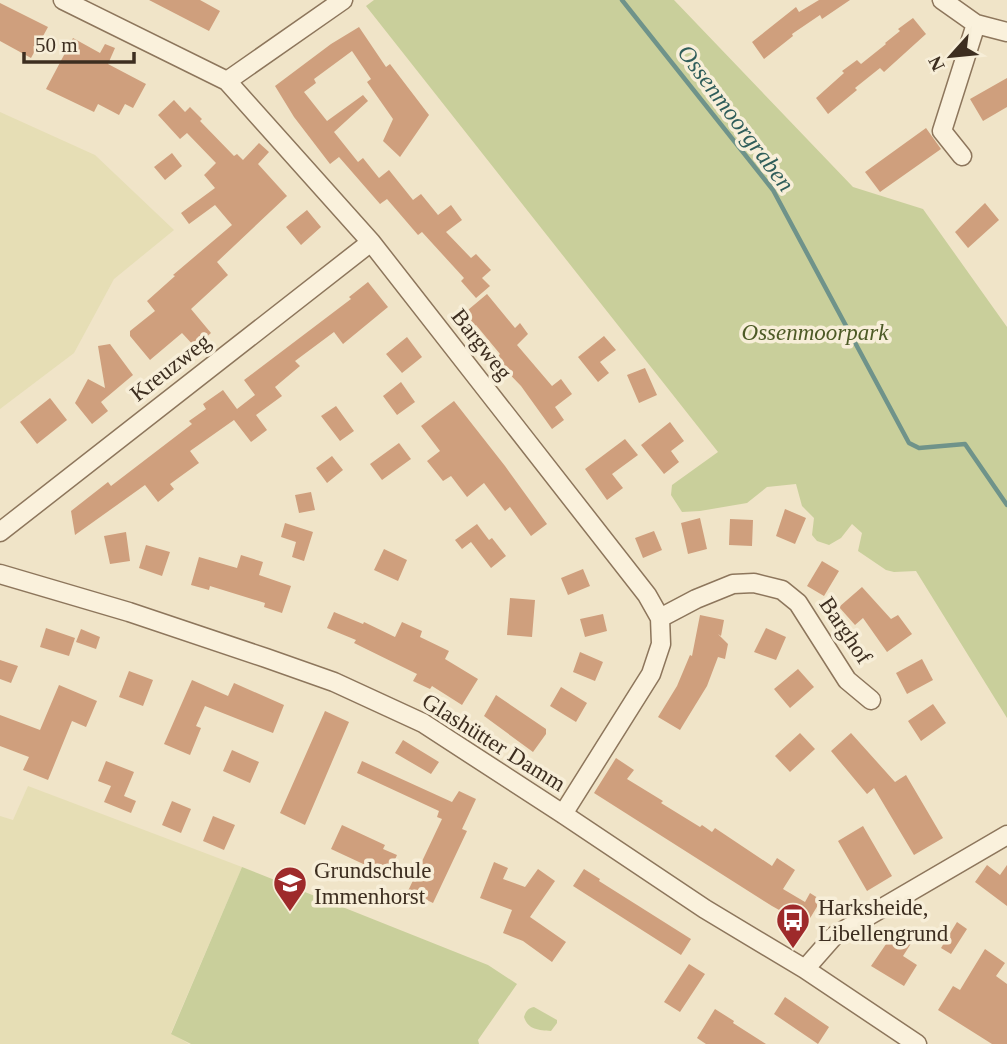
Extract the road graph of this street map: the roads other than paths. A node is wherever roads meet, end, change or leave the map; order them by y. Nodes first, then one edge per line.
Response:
1 (63, 0) edge
2 (343, 0) edge
3 (942, 0) edge
4 (976, 24) junction
5 (1007, 32) edge
6 (227, 81) junction
7 (962, 156) dead end
8 (371, 242) junction
9 (0, 532) edge
10 (0, 574) edge
11 (660, 618) junction
12 (871, 700) dead end
13 (563, 814) junction
14 (1007, 835) edge
15 (805, 969) junction
16 (917, 1044) edge

1 - 6 street, Bargweg
2 - 6 street
3 - 4 street
4 - 5 street
4 - 7 street
6 - 8 street, Bargweg
8 - 9 street, Kreuzweg
8 - 11 street, Bargweg
10 - 13 street, Glashütter Damm
11 - 12 street, Barghof
11 - 13 street
13 - 15 street, Glashütter Damm
14 - 15 street
15 - 16 street, Glashütter Damm

